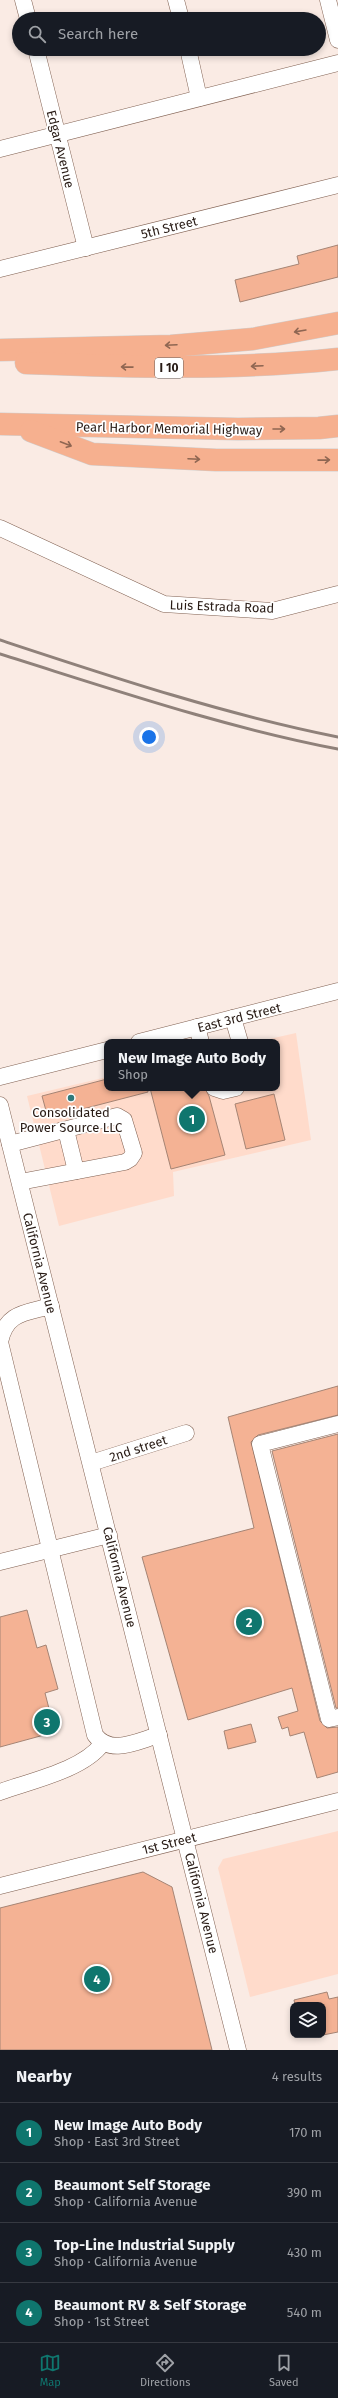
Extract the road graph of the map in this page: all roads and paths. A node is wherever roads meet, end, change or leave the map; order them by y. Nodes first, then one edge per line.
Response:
1 (23, 0) edge
2 (176, 0) edge
3 (328, 0) edge
4 (26, 12) edge
5 (179, 12) edge
6 (338, 40) edge
7 (38, 56) edge
8 (190, 56) edge
9 (338, 63) edge
10 (199, 98) junction
11 (57, 135) junction
12 (0, 149) edge
13 (338, 185) edge
14 (86, 248) junction
15 (0, 269) edge
16 (338, 323) edge
17 (0, 350) edge
18 (338, 359) edge
19 (0, 362) edge
20 (8, 425) edge
21 (338, 426) edge
22 (338, 460) edge
23 (0, 528) edge
24 (338, 594) edge
25 (338, 991) edge
26 (233, 1018) junction
27 (199, 1035) edge
28 (165, 1039) edge
29 (239, 1039) edge
30 (104, 1051) edge
31 (0, 1077) edge
32 (1, 1111) edge
33 (66, 1130) junction
34 (10, 1144) junction
35 (76, 1171) junction
36 (20, 1182) junction
37 (51, 1306) junction
38 (1, 1328) edge
39 (338, 1424) edge
40 (186, 1433) dead end
41 (90, 1463) junction
42 (109, 1535) junction
43 (50, 1549) junction
44 (0, 1562) edge
45 (338, 1717) edge
46 (159, 1735) junction
47 (102, 1744) junction
48 (0, 1792) edge
49 (338, 1800) edge
50 (186, 1839) junction
51 (0, 1886) edge
52 (238, 2050) edge

1 - 4 street
2 - 5 street
3 - 6 street
7 - 11 street, Edgar Avenue
8 - 10 street
9 - 10 street
10 - 11 street
11 - 12 street
11 - 14 street, Edgar Avenue
13 - 14 street, 5th Street
14 - 15 street, 5th Street
16 -> 17 highway
18 -> 19 highway, I 10
20 -> 21 highway, Pearl Harbor Memorial Highway
20 -> 22 highway
23 - 24 street, Luis Estrada Road
25 - 26 street, East 3rd Street
26 - 27 street, East 3rd Street
26 - 29 street
27 - 28 street, East 3rd Street
30 - 31 street
32 - 34 street, California Avenue
33 - 34 street
33 - 35 street
33 - 35 street
34 - 36 street, California Avenue
35 - 36 street
36 - 37 street, California Avenue
37 - 38 street
37 - 41 street, California Avenue
38 - 43 street
39 - 45 street
40 - 41 street, 2nd street
41 - 42 street, California Avenue
42 - 43 street
42 - 46 street, California Avenue
43 - 44 street
43 - 47 street
46 - 47 street
46 - 50 street, California Avenue
47 - 48 street
49 - 50 street, 1st Street
50 - 51 street, 1st Street
50 - 52 street, California Avenue

